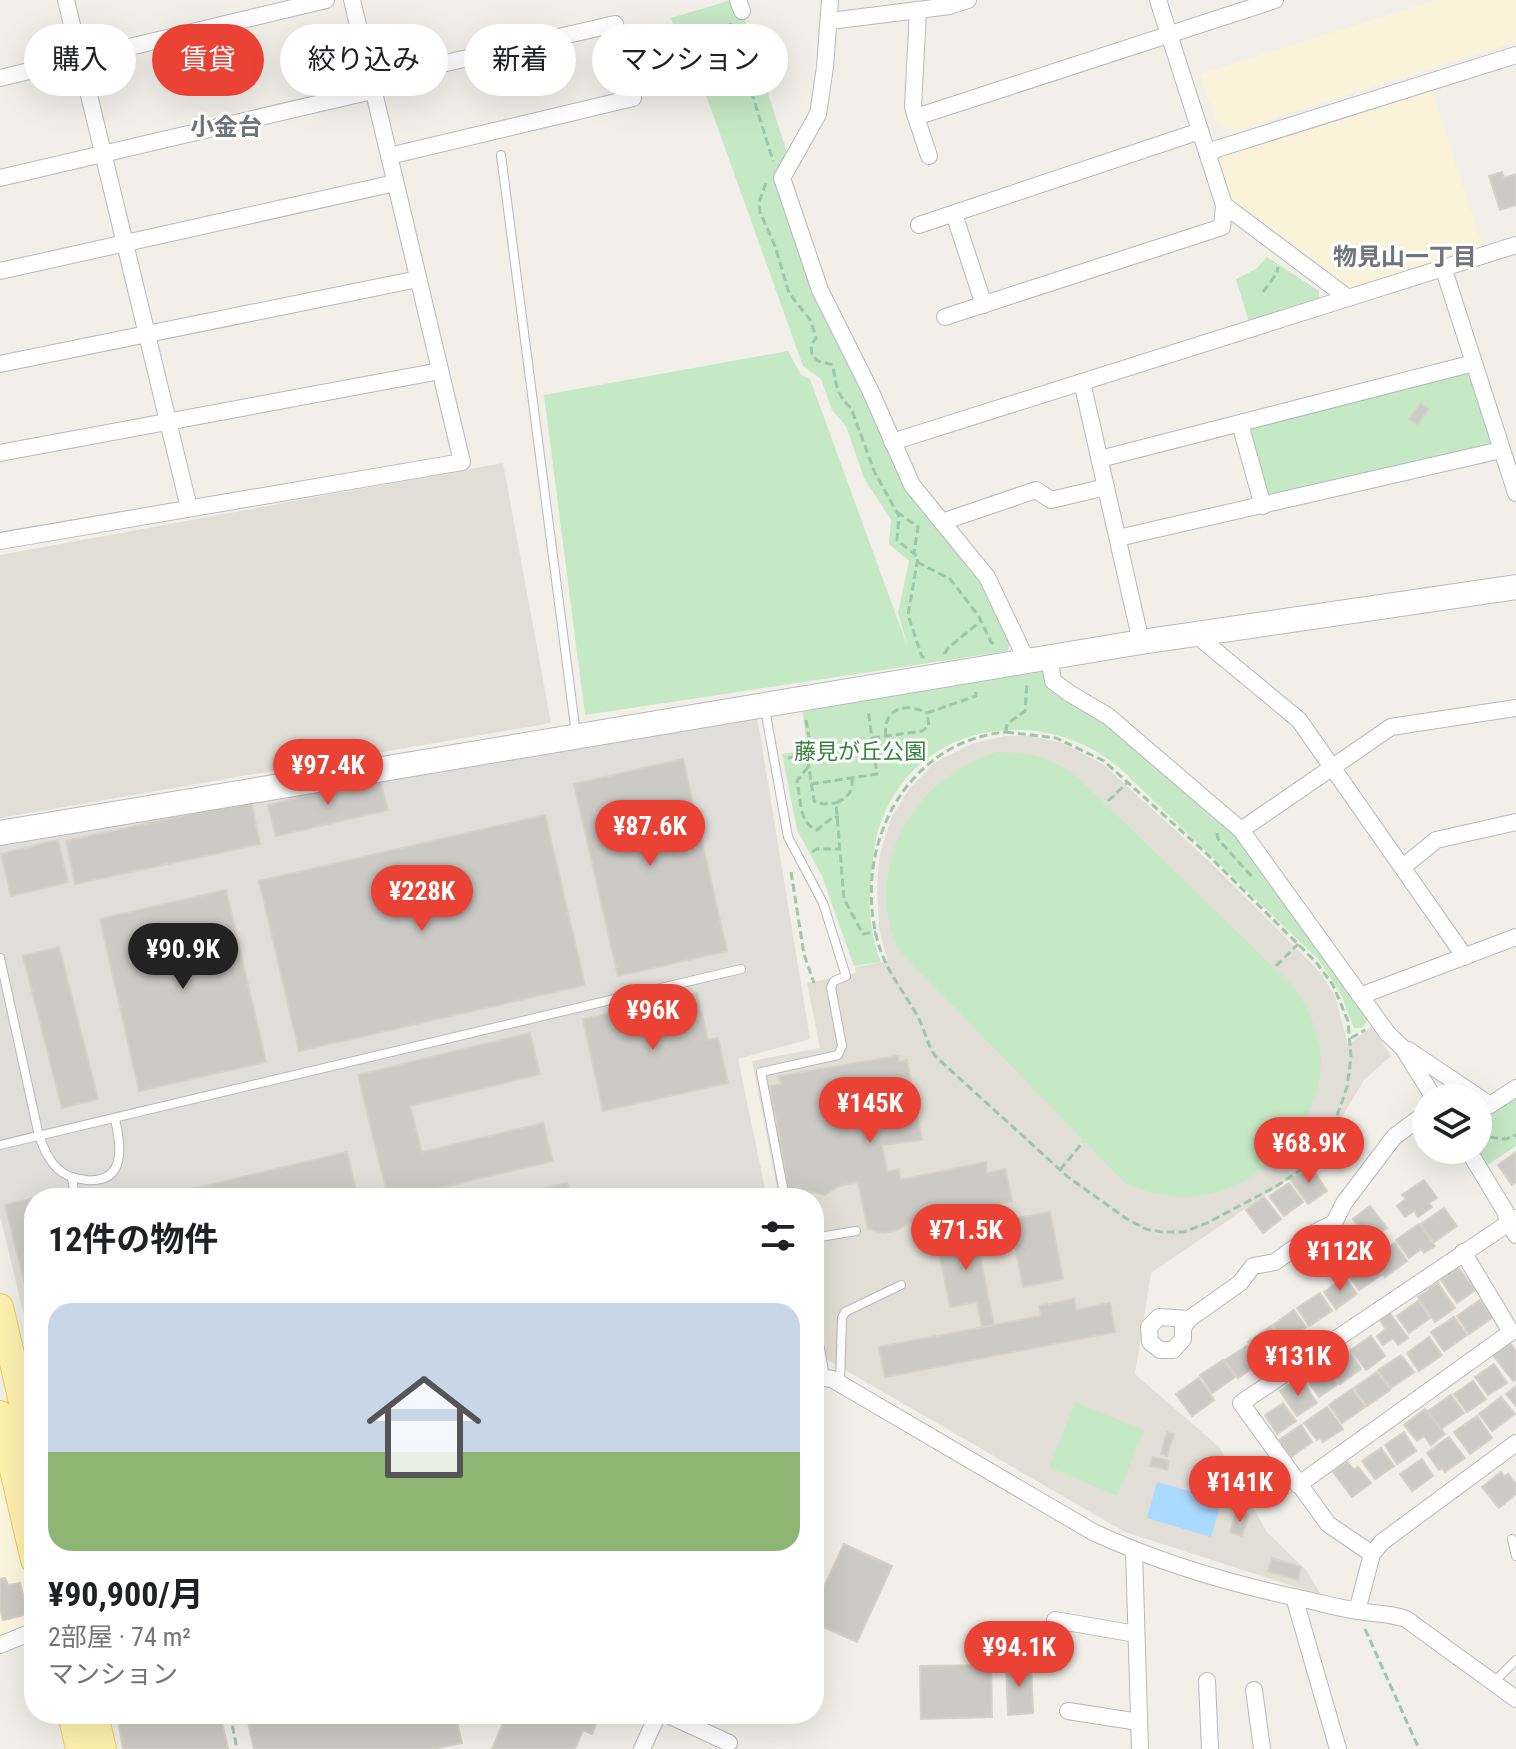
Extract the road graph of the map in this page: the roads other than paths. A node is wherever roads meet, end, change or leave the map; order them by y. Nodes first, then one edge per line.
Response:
1 (66, 0) edge
2 (326, 0) edge
3 (352, 0) edge
4 (830, 0) edge
5 (968, 0) edge
6 (1158, 0) edge
7 (1275, 0) edge
8 (948, 3) edge
9 (918, 10) junction
10 (830, 21) junction
11 (72, 24) edge
12 (358, 24) edge
13 (1168, 33) junction
14 (136, 46) edge
15 (1516, 55) edge
16 (448, 67) edge
17 (24, 72) edge
18 (0, 78) edge
19 (88, 96) edge
20 (333, 96) edge
21 (374, 96) edge
22 (916, 117) junction
23 (1200, 131) junction
24 (1207, 152) junction
25 (102, 155) junction
26 (501, 155) dead end
27 (389, 156) junction
28 (929, 156) dead end
29 (0, 178) edge
30 (395, 183) junction
31 (1224, 205) junction
32 (954, 214) junction
33 (919, 225) dead end
34 (125, 244) junction
35 (1515, 248) edge
36 (1443, 267) junction
37 (0, 271) edge
38 (418, 279) junction
39 (1348, 298) junction
40 (984, 305) junction
41 (945, 317) dead end
42 (145, 335) junction
43 (1474, 363) junction
44 (0, 364) edge
45 (440, 371) junction
46 (1082, 382) junction
47 (167, 422) junction
48 (1240, 424) junction
49 (892, 442) junction
50 (1501, 450) junction
51 (0, 453) edge
52 (1100, 459) junction
53 (1106, 487) junction
54 (1516, 493) edge
55 (1263, 506) junction
56 (189, 508) junction
57 (942, 522) junction
58 (1118, 538) junction
59 (0, 541) edge
60 (1516, 587) edge
61 (1195, 634) junction
62 (1141, 642) junction
63 (1035, 664) junction
64 (764, 705) junction
65 (1516, 708) edge
66 (576, 735) junction
67 (1330, 766) junction
68 (1516, 822) edge
69 (1241, 830) junction
70 (0, 833) edge
71 (1403, 867) junction
72 (1516, 937) edge
73 (1465, 957) junction
74 (0, 958) edge
75 (741, 969) dead end
76 (1358, 994) junction
77 (1403, 1048) junction
78 (1425, 1084) edge
79 (1516, 1088) edge
80 (115, 1119) junction
81 (1412, 1124) edge
82 (39, 1136) junction
83 (0, 1145) edge
84 (1476, 1164) edge
85 (72, 1177) junction
86 (74, 1188) edge
87 (783, 1188) edge
88 (1513, 1225) edge
89 (856, 1231) dead end
90 (824, 1236) edge
91 (1463, 1252) junction
92 (901, 1285) dead end
93 (0, 1307) edge
94 (1189, 1319) dead end
95 (826, 1379) edge
96 (24, 1410) edge
97 (0, 1414) edge
98 (1516, 1443) edge
99 (1298, 1485) junction
100 (24, 1517) edge
101 (1512, 1539) dead end
102 (1134, 1551) junction
103 (1372, 1554) junction
104 (1516, 1556) edge
105 (1294, 1597) junction
106 (1357, 1611) junction
107 (1055, 1620) dead end
108 (1136, 1634) junction
109 (24, 1635) edge
110 (0, 1645) edge
111 (1516, 1660) edge
112 (1207, 1681) dead end
113 (1494, 1683) junction
114 (1254, 1690) dead end
115 (1516, 1699) edge
116 (1068, 1711) dead end
117 (1139, 1722) junction
118 (73, 1724) edge
119 (97, 1724) edge
120 (653, 1724) edge
121 (688, 1724) edge
122 (729, 1743) dead end
123 (79, 1749) edge
124 (103, 1749) edge
125 (642, 1749) edge
126 (1140, 1749) edge
127 (1210, 1749) edge
128 (1262, 1749) edge
129 (1338, 1749) edge

1 - 11 street
2 - 14 street
3 - 12 street
4 - 10 street
5 - 8 street
6 - 13 street
7 - 13 street
8 - 9 street
9 - 10 street
9 - 22 street
10 - 49 street
13 - 22 street
13 - 23 street
15 - 24 street
16 - 27 street
17 - 18 street
19 - 25 street
20 - 25 street
21 - 27 street
22 - 28 street
23 - 24 street
23 - 32 street
24 - 31 street
25 - 29 street
25 - 34 street
26 - 66 lane
27 - 30 street
30 - 34 street
30 - 38 street
31 - 39 street
31 - 40 street
32 - 33 street
32 - 40 street
34 - 37 street
34 - 42 street
35 - 36 street
36 - 39 street
36 - 43 street
38 - 42 street
38 - 45 street
39 - 46 street
40 - 41 street
42 - 44 street
42 - 47 street
43 - 48 street
43 - 50 street
45 - 47 street
45 - 56 street
46 - 49 street
46 - 52 street
47 - 51 street
47 - 56 street
48 - 52 street
48 - 55 street
49 - 57 street
50 - 54 street
50 - 55 street
52 - 53 street
53 - 57 street
53 - 58 street
55 - 58 street
56 - 59 street
57 - 63 street
58 - 62 street
60 - 61 street
61 - 62 street
61 - 67 street
62 - 63 street
63 - 64 street
63 - 69 street
64 - 66 street
64 - 87 lane
65 - 67 street
66 - 70 street
67 - 69 street
67 - 71 street
68 - 71 street
69 - 76 street
71 - 73 street
72 - 73 street
73 - 76 street
74 - 82 lane
75 - 80 lane
76 - 77 street
77 - 78 street
77 - 79 street
80 - 82 lane
80 - 85 lane
81 - 94 street
82 - 83 lane
82 - 85 lane
84 - 88 street
85 - 86 lane
88 - 91 street
89 - 90 lane
91 - 99 street
91 - 99 street
92 - 95 lane
93 - 96 main road
95 - 102 street
97 - 100 main road
98 - 103 street
99 - 103 street
101 - 104 lane
102 - 105 street
102 - 108 street
103 - 106 street
105 - 106 street
105 - 129 street
106 - 113 street
107 - 108 street
108 - 117 street
109 - 110 street
111 - 113 lane
112 - 127 street
113 - 115 street
114 - 128 street
116 - 117 street
117 - 126 street
118 - 123 main road
119 - 124 main road
120 - 125 street
121 - 122 street

